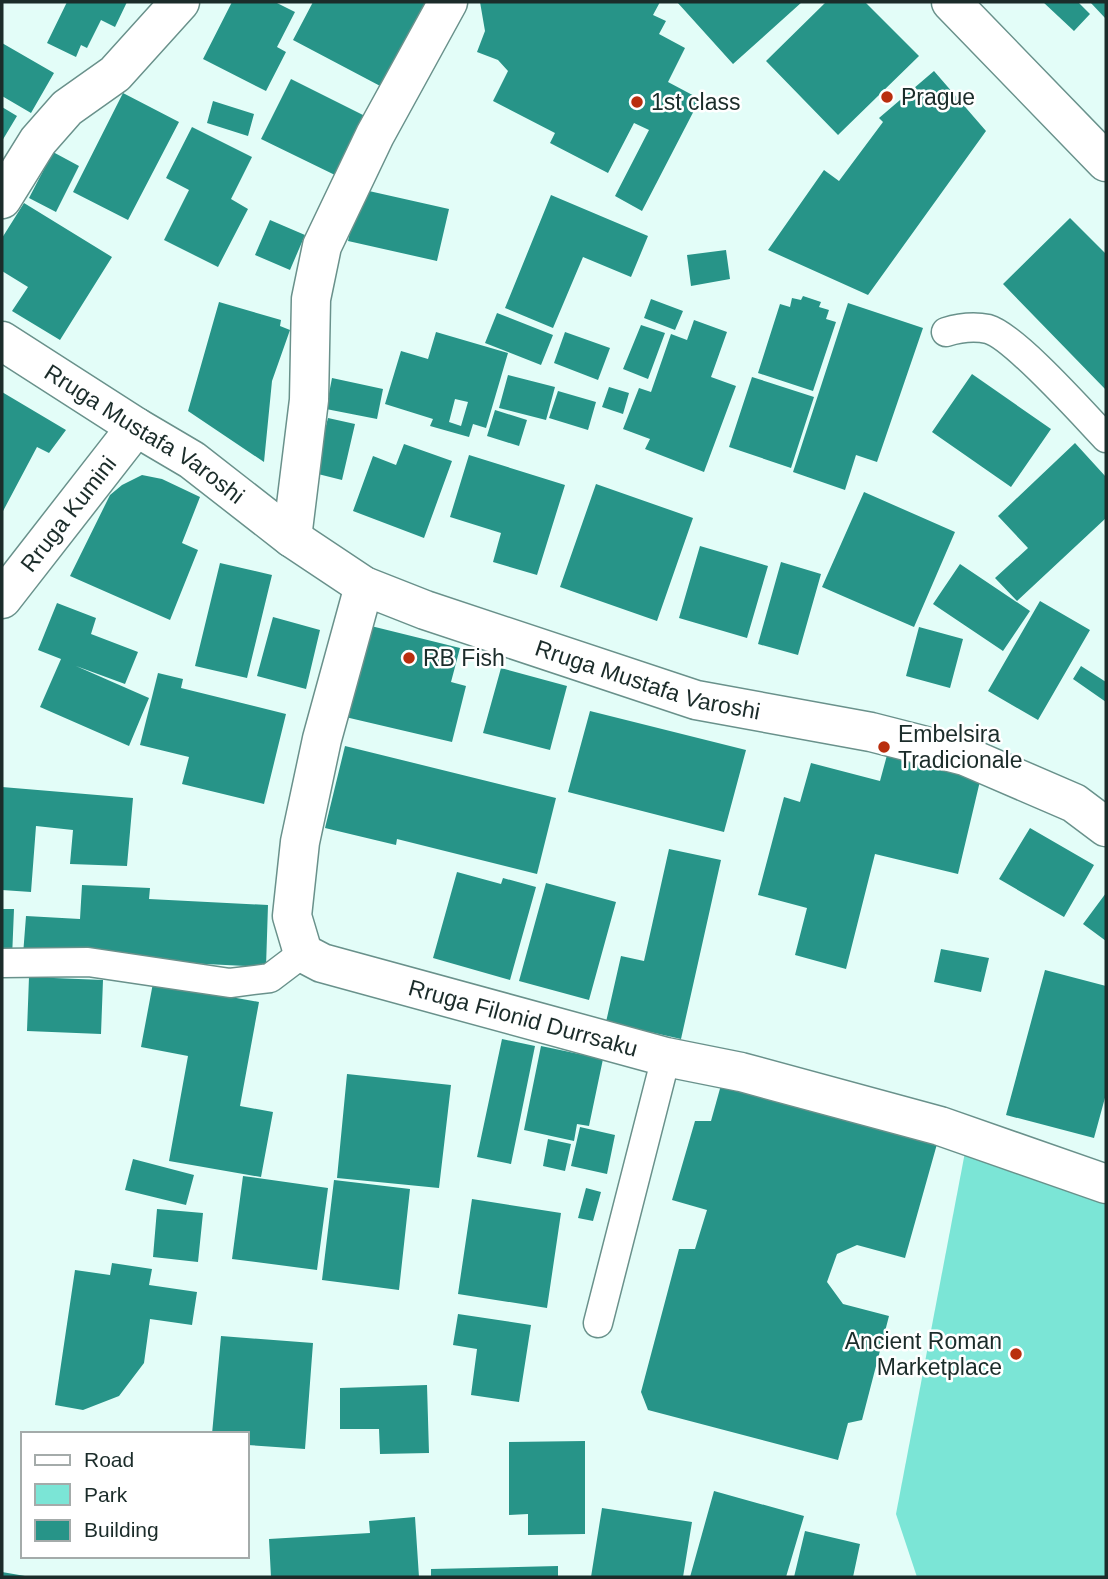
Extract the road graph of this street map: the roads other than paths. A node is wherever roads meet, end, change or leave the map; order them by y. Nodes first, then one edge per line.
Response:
1 (180, 2) edge
2 (448, 2) edge
3 (951, 2) edge
4 (1106, 162) edge
5 (2, 199) edge
6 (946, 332) dead end
7 (2, 341) edge
8 (136, 427) junction
9 (1106, 438) edge
10 (292, 538) junction
11 (363, 586) junction
12 (2, 599) edge
13 (1106, 827) edge
14 (303, 953) junction
15 (2, 963) edge
16 (666, 1056) junction
17 (1106, 1184) edge
18 (598, 1323) dead end

1 - 5 street
2 - 10 street
3 - 4 street
6 - 9 lane
7 - 8 street, Rruga Mustafa Varoshi
8 - 10 street, Rruga Mustafa Varoshi
8 - 12 street, Rruga Kumini
10 - 11 street, Rruga Mustafa Varoshi
11 - 13 street, Rruga Mustafa Varoshi
11 - 14 street
14 - 15 lane
14 - 16 street, Rruga Filonid Durrsaku
16 - 17 street, Rruga Filonid Durrsaku
16 - 18 lane

